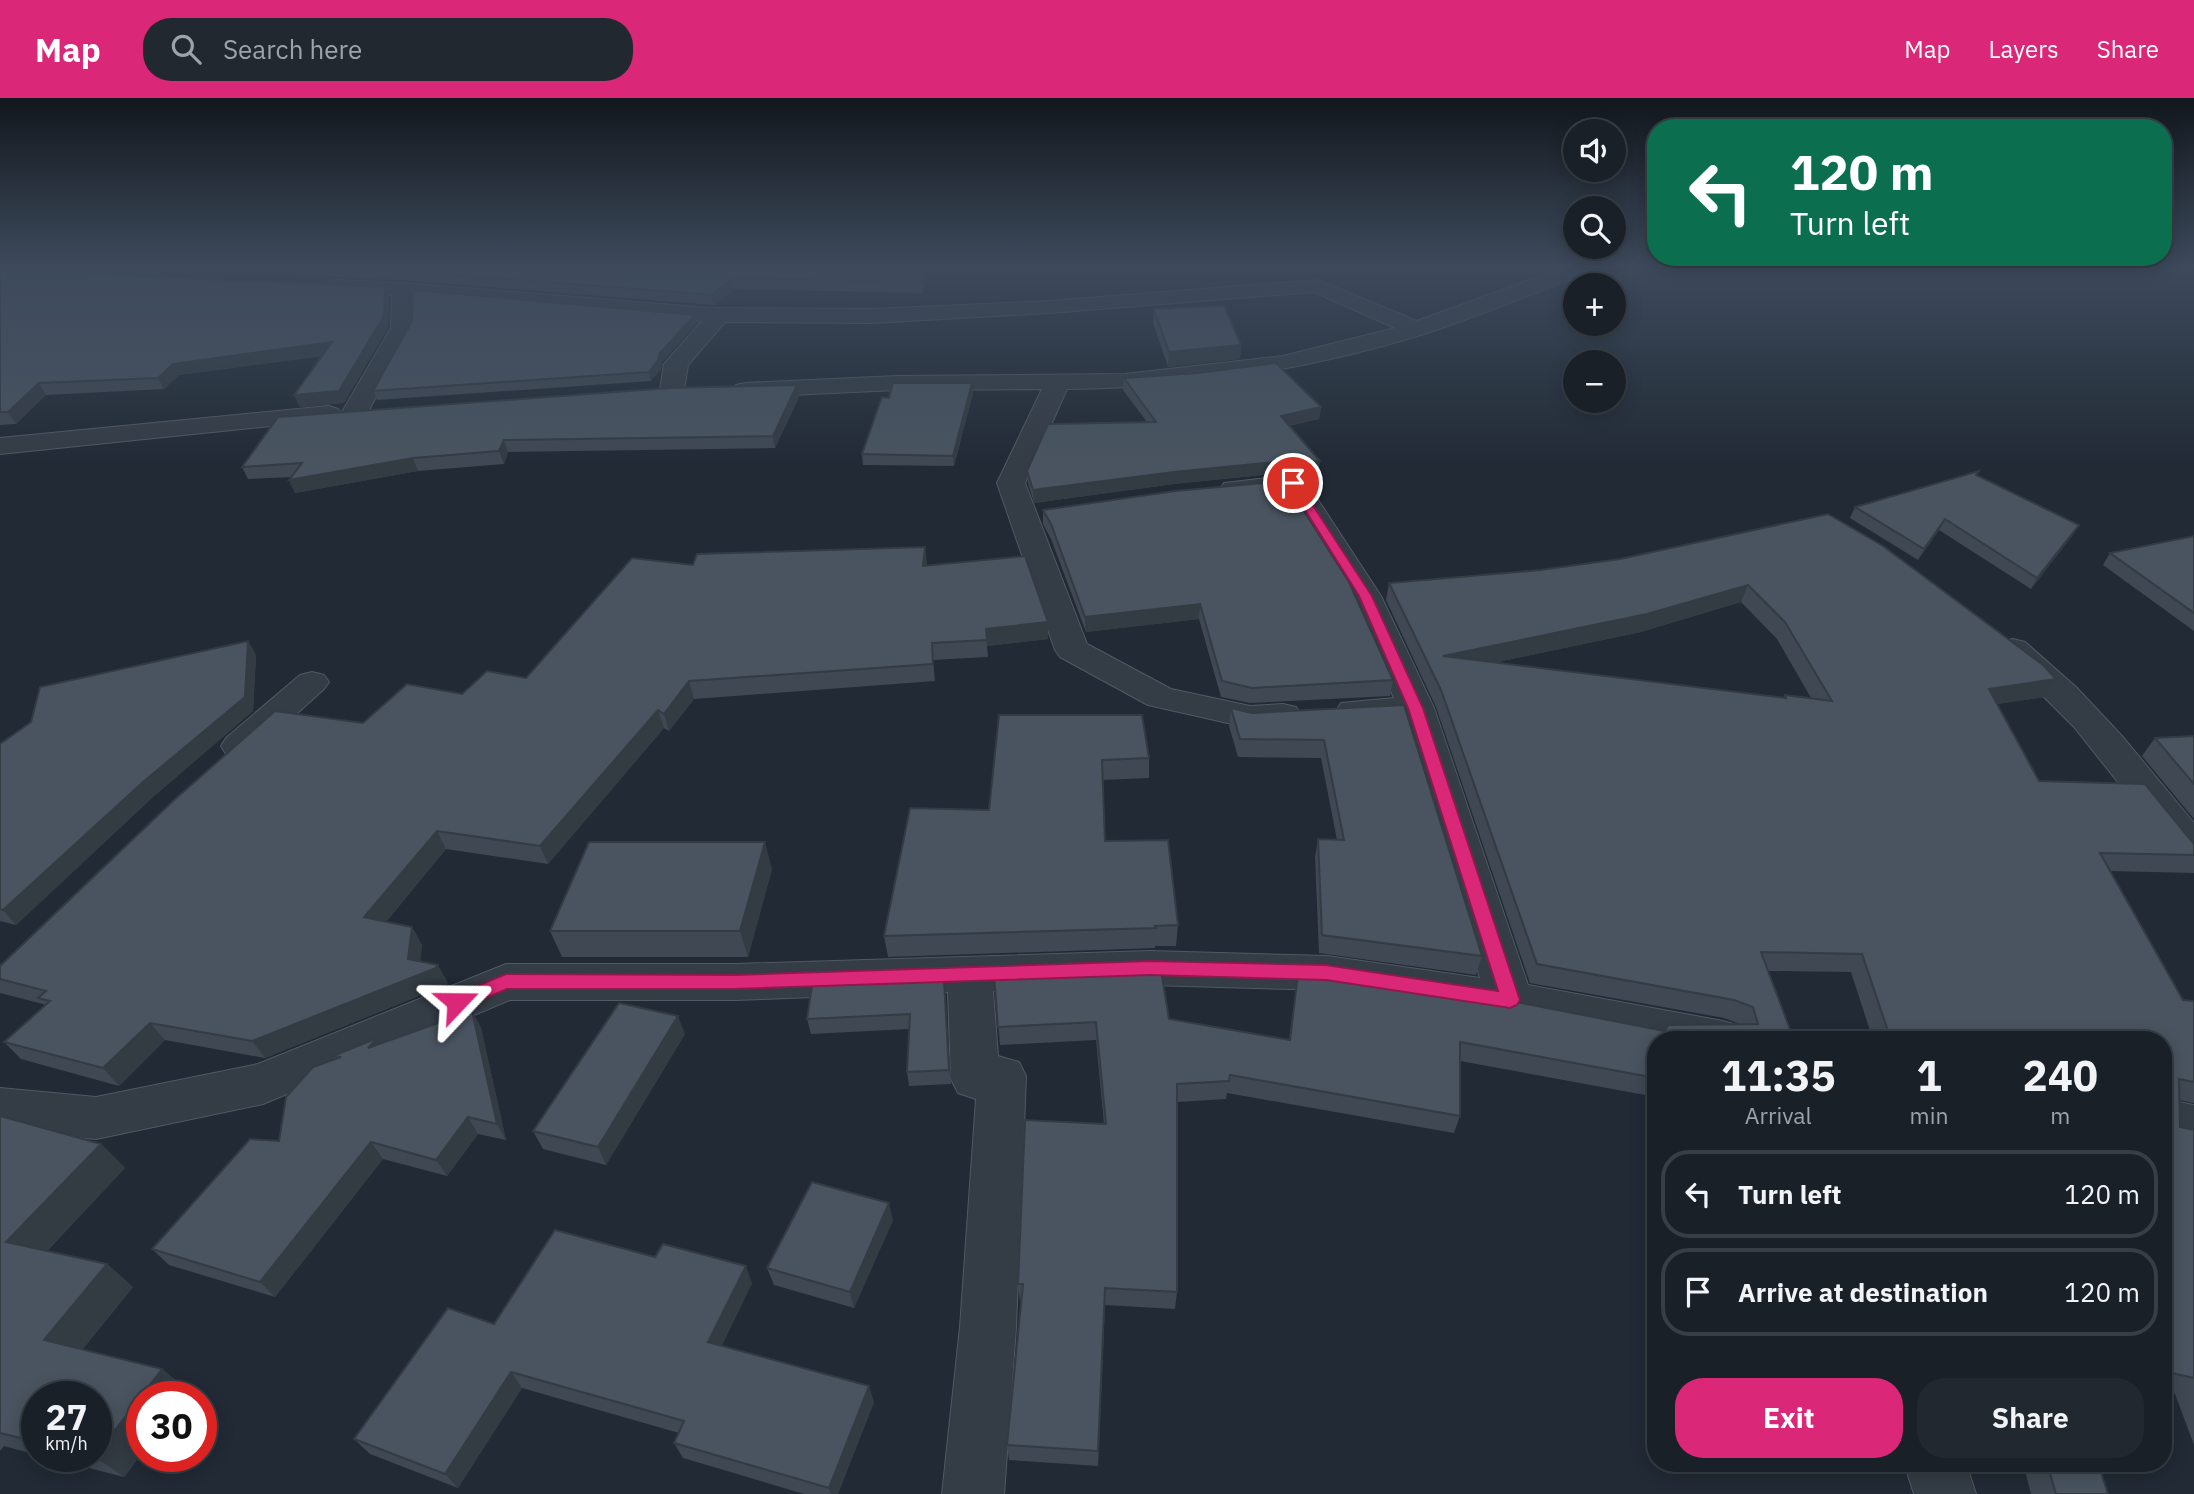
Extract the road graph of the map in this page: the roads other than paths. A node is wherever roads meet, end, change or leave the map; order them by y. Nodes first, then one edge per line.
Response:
1 (399, 333) edge
2 (703, 333) edge
3 (1400, 333) edge
4 (1057, 384) junction
5 (672, 390) junction
6 (698, 391) edge
7 (724, 391) edge
8 (644, 392) edge
9 (382, 410) edge
10 (355, 412) junction
11 (0, 446) edge
12 (1200, 492) edge
13 (1992, 632) edge
14 (312, 682) dead end
15 (1416, 708) junction
16 (210, 772) edge
17 (2194, 850) edge
18 (971, 974) junction
19 (1510, 1000) junction
20 (1675, 1031) edge
21 (0, 1109) edge
22 (2172, 1123) edge
23 (2194, 1127) edge
24 (1939, 1472) edge
25 (973, 1494) edge
26 (1945, 1494) edge

1 - 10 street
2 - 5 street
3 - 4 street
4 - 7 street
4 - 15 street
5 - 6 street
5 - 8 street
9 - 10 street
10 - 11 street
12 - 15 street
13 - 17 street
14 - 16 street
15 - 19 street
18 - 19 street
18 - 21 street
18 - 25 street
19 - 20 street
22 - 23 street
24 - 26 street

